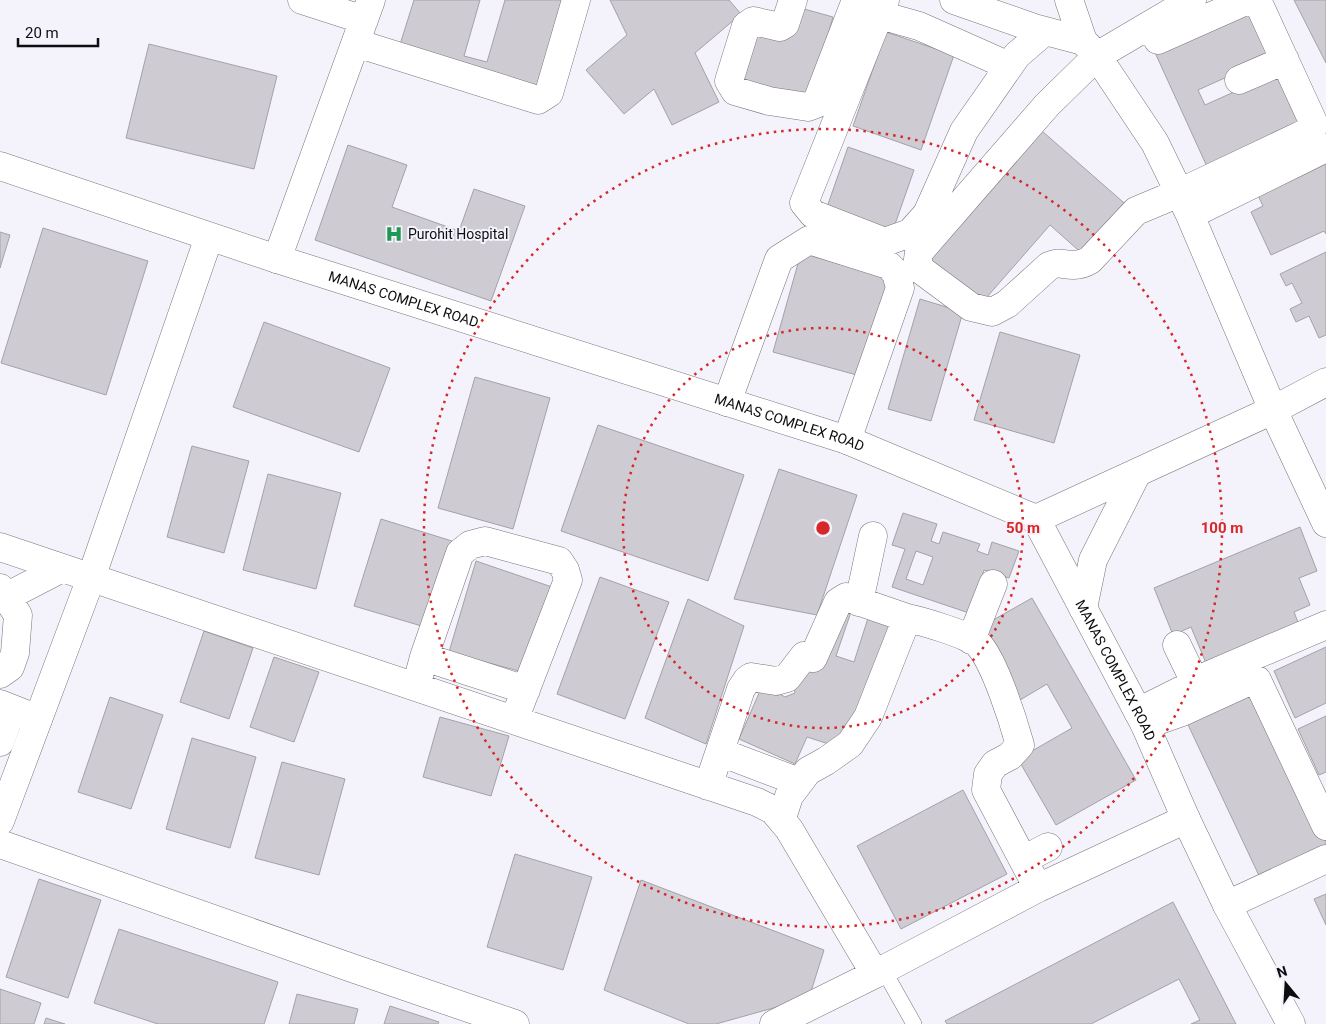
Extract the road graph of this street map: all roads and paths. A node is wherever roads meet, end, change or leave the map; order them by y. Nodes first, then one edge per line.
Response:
1 (302, 0) edge
2 (576, 0) edge
3 (793, 0) edge
4 (856, 0) edge
5 (954, 0) edge
6 (1069, 0) edge
7 (1192, 0) edge
8 (1248, 0) edge
9 (1257, 0) edge
10 (882, 7) edge
11 (364, 21) edge
12 (1045, 30) junction
13 (1158, 40) dead end
14 (1090, 48) junction
15 (1285, 60) junction
16 (1009, 66) junction
17 (1238, 80) dead end
18 (1326, 148) edge
19 (0, 166) edge
20 (1185, 204) junction
21 (209, 237) junction
22 (277, 260) junction
23 (1326, 382) edge
24 (727, 402) junction
25 (1273, 410) junction
26 (847, 440) junction
27 (1137, 473) junction
28 (1036, 519) junction
29 (1326, 523) edge
30 (874, 536) dead end
31 (0, 547) edge
32 (62, 568) junction
33 (91, 578) junction
34 (993, 584) dead end
35 (3, 592) edge
36 (859, 602) junction
37 (1083, 608) junction
38 (907, 618) junction
39 (1326, 625) edge
40 (971, 640) junction
41 (1177, 645) dead end
42 (424, 657) junction
43 (0, 674) edge
44 (416, 687) junction
45 (526, 690) junction
46 (1182, 690) dead end
47 (6, 706) edge
48 (1142, 718) junction
49 (38, 720) junction
50 (514, 720) junction
51 (0, 742) edge
52 (720, 752) junction
53 (799, 782) junction
54 (708, 786) junction
55 (782, 818) junction
56 (1186, 819) junction
57 (0, 821) edge
58 (1326, 826) edge
59 (0, 844) edge
60 (1048, 847) dead end
61 (1326, 859) edge
62 (1023, 860) junction
63 (1038, 888) junction
64 (1227, 905) junction
65 (879, 971) junction
66 (515, 1024) edge
67 (774, 1024) edge
68 (914, 1024) edge
69 (1291, 1024) edge

1 - 11 street
2 - 11 street
3 - 4 street
5 - 12 street
6 - 14 street
7 - 14 street
8 - 13 street
9 - 15 street
10 - 16 street
10 - 16 street
11 - 22 street
12 - 14 street
12 - 16 street
14 - 20 street
14 - 20 street
15 - 17 street
15 - 20 street
18 - 20 street
19 - 21 street, MANAS COMPLEX ROAD
20 - 25 street
21 - 22 street, MANAS COMPLEX ROAD
21 - 33 street
22 - 24 street, MANAS COMPLEX ROAD
23 - 25 street
24 - 26 street, MANAS COMPLEX ROAD
24 - 26 street
25 - 27 street
25 - 29 street
26 - 28 street, MANAS COMPLEX ROAD
27 - 28 street
27 - 37 street
28 - 37 street, MANAS COMPLEX ROAD
30 - 36 street
31 - 32 street
32 - 33 street
32 - 35 street
33 - 44 street
33 - 49 street
34 - 40 street
35 - 43 street
36 - 38 street
36 - 52 street
37 - 48 street, MANAS COMPLEX ROAD
38 - 40 street
38 - 53 street
39 - 41 street
40 - 62 street
42 - 44 street
42 - 45 street
42 - 45 street
44 - 50 street
45 - 50 street
46 - 48 street
47 - 49 street
47 - 51 street
48 - 56 street, MANAS COMPLEX ROAD
48 - 58 street
49 - 57 street
50 - 54 street
52 - 53 street
52 - 54 street
53 - 55 street
54 - 55 street
55 - 65 street
56 - 63 street
56 - 64 street, MANAS COMPLEX ROAD
59 - 66 street
60 - 62 street
61 - 64 street
62 - 63 street
63 - 65 street
64 - 69 street, MANAS COMPLEX ROAD
65 - 67 street
65 - 68 lane

